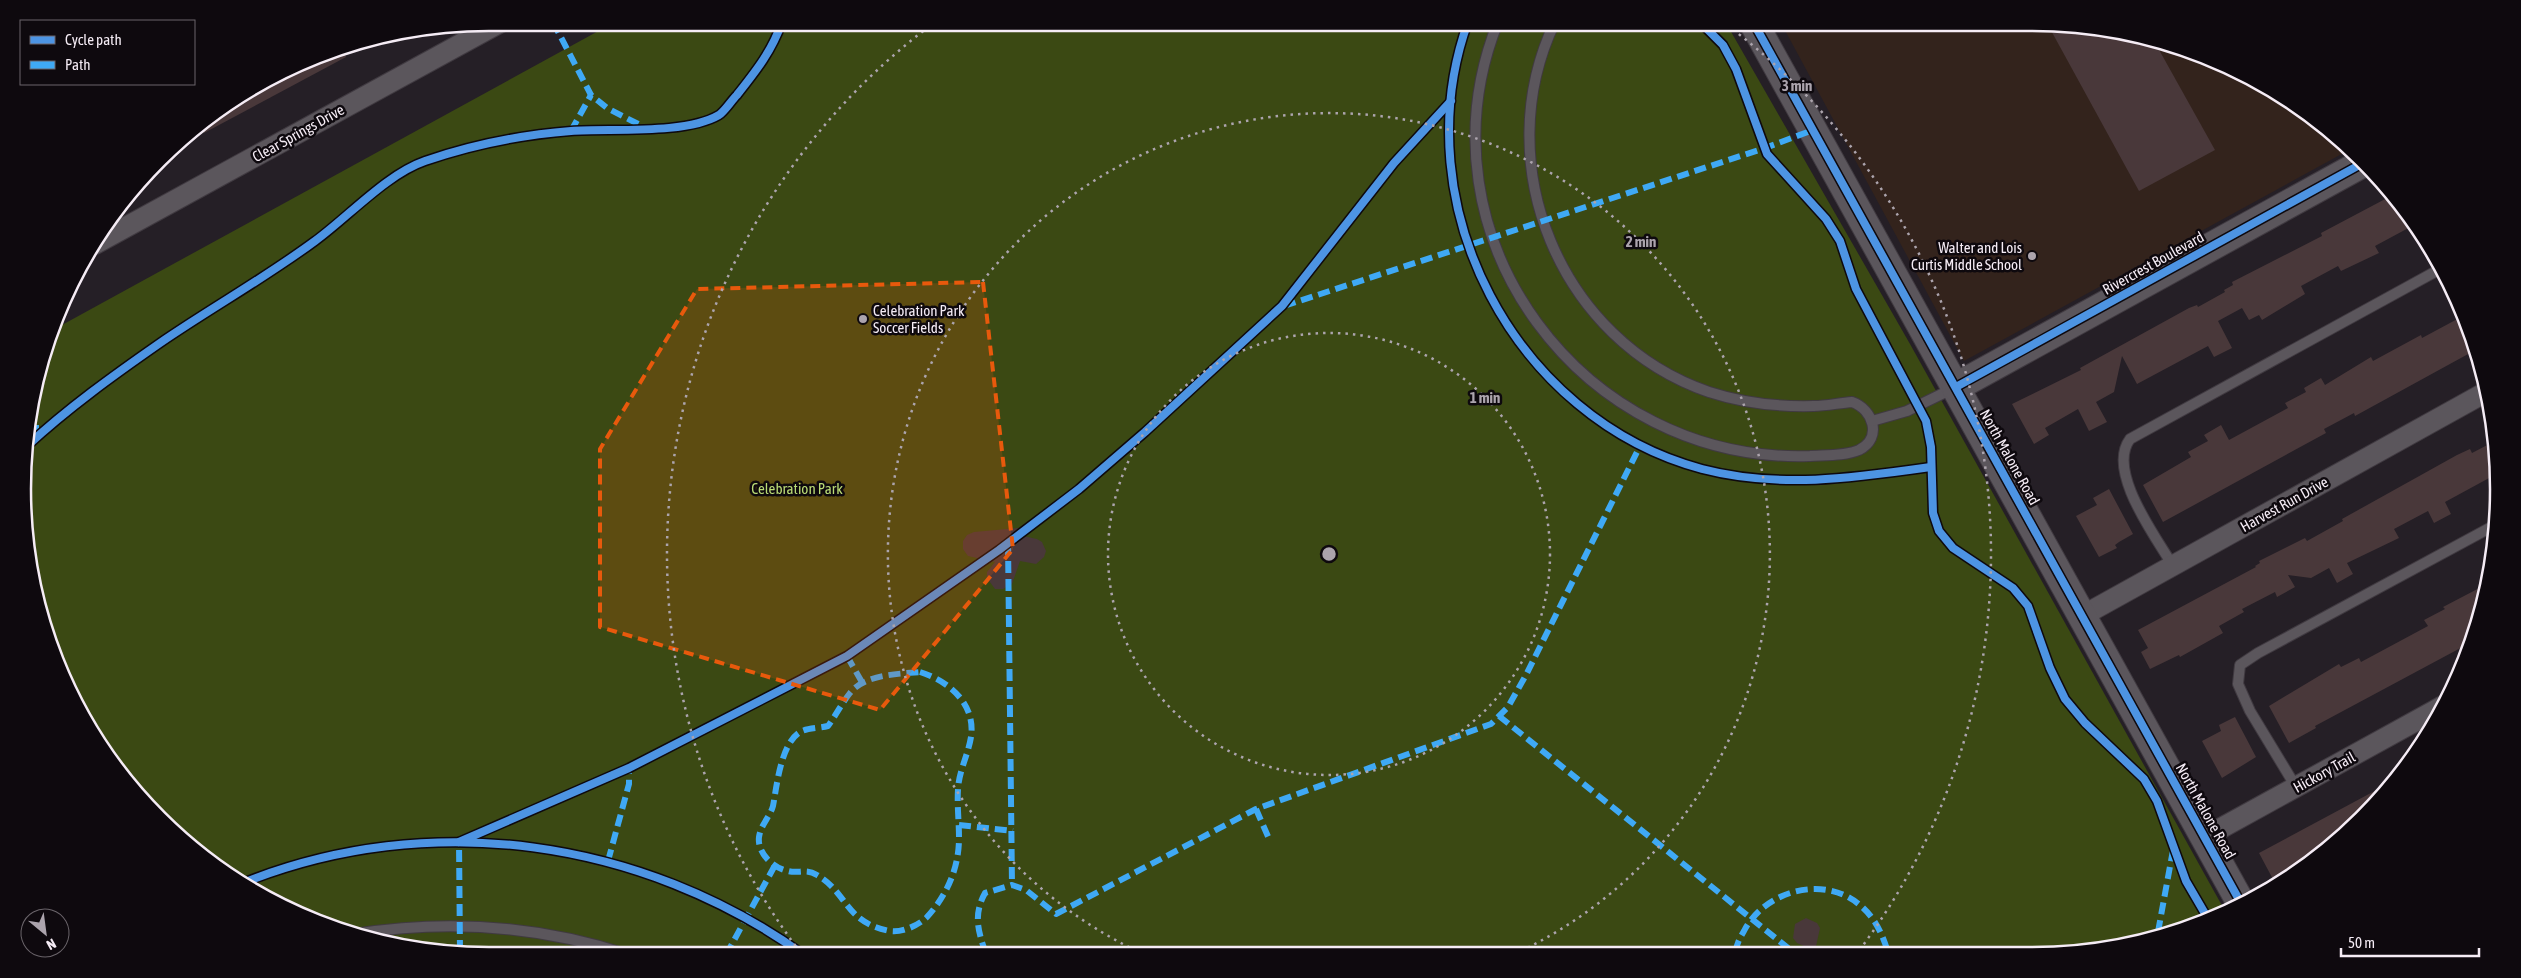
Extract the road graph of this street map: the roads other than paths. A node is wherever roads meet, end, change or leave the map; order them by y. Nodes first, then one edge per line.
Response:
1 (484, 31) edge
2 (1495, 31) edge
3 (1551, 31) edge
4 (1758, 31) edge
5 (2357, 166) edge
6 (106, 238) edge
7 (2435, 272) edge
8 (1956, 387) junction
9 (2480, 395) edge
10 (1872, 421) junction
11 (2488, 529) edge
12 (2173, 566) junction
13 (2082, 616) junction
14 (2431, 713) edge
15 (2296, 787) junction
16 (2205, 837) junction
17 (2238, 898) edge
18 (374, 932) edge
19 (601, 947) edge

1 - 6 street, Clear Springs Drive
2 - 10 lane
3 - 10 lane
4 - 8 street, North Malone Road
5 - 8 street, Rivercrest Boulevard
7 - 12 lane
8 - 10 lane
8 - 13 street, North Malone Road
9 - 12 street, Harvest Run Drive
11 - 15 lane
12 - 13 street, Harvest Run Drive
13 - 16 street, North Malone Road
14 - 15 street, Hickory Trail
15 - 16 street, Hickory Trail
16 - 17 street, North Malone Road
18 - 19 lane

